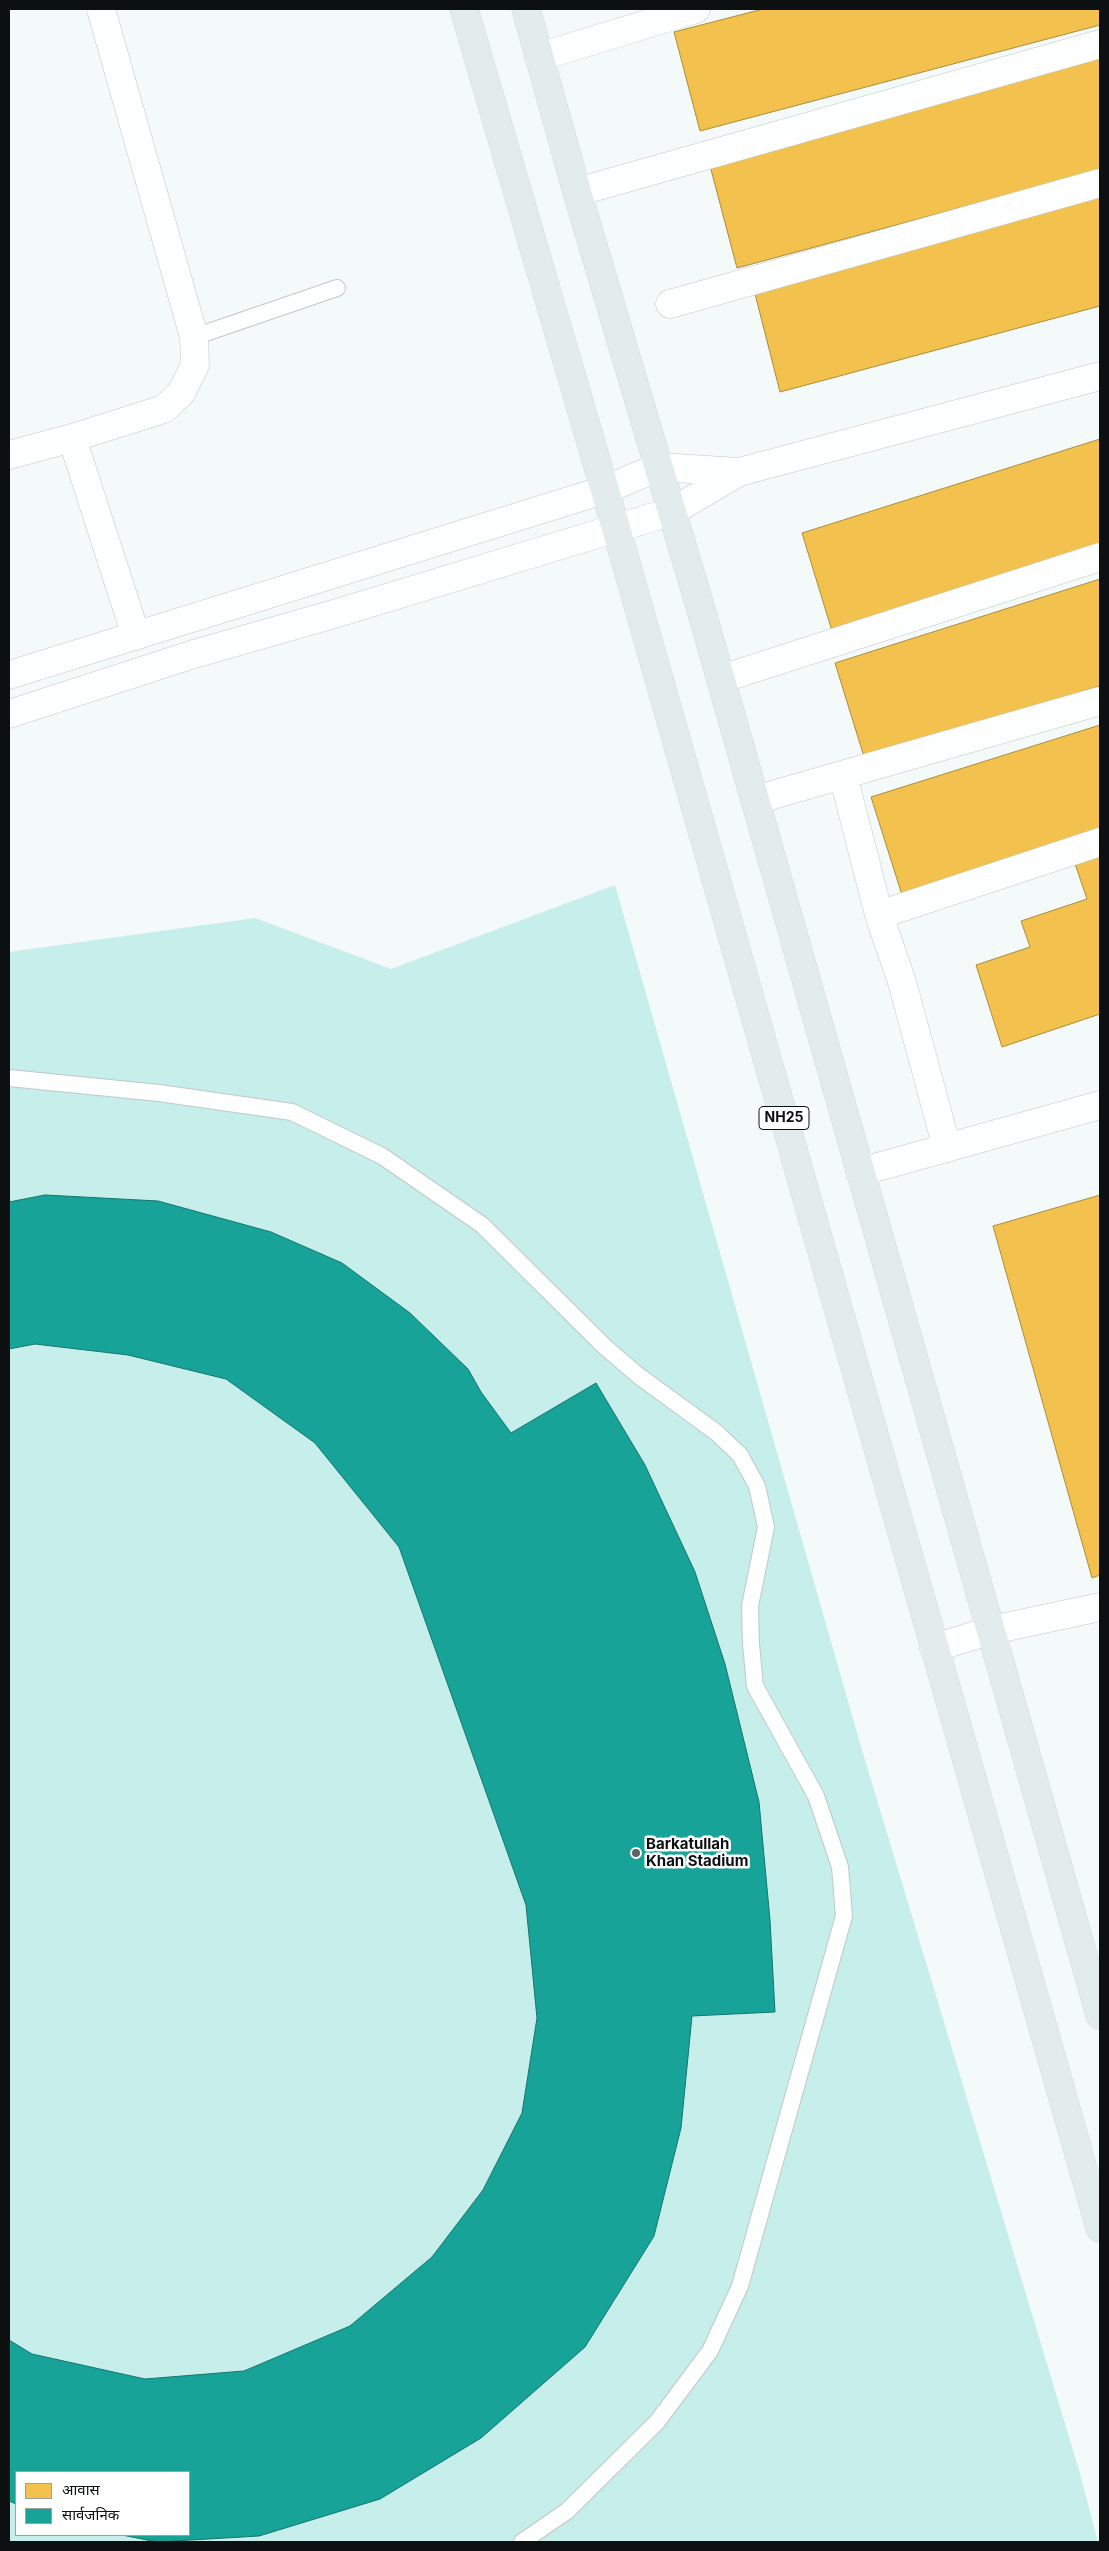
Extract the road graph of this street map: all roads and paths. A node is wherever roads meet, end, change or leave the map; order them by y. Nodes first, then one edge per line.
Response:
1 (101, 9) edge
2 (464, 9) edge
3 (526, 9) edge
4 (696, 9) edge
5 (1100, 44) edge
6 (540, 57) junction
7 (1100, 183) edge
8 (577, 192) junction
9 (338, 288) dead end
10 (670, 304) dead end
11 (194, 337) junction
12 (1100, 376) edge
13 (72, 438) junction
14 (9, 455) edge
15 (660, 467) junction
16 (740, 472) junction
17 (604, 490) junction
18 (673, 511) junction
19 (616, 528) junction
20 (1100, 557) edge
21 (136, 636) junction
22 (9, 675) edge
23 (721, 678) junction
24 (1100, 701) edge
25 (9, 714) edge
26 (843, 775) junction
27 (755, 800) junction
28 (1100, 842) edge
29 (879, 915) junction
30 (9, 1078) edge
31 (1100, 1105) edge
32 (946, 1148) junction
33 (860, 1172) junction
34 (1100, 1606) edge
35 (992, 1630) junction
36 (934, 1648) junction
37 (1100, 2015) edge
38 (1100, 2228) edge
39 (522, 2542) edge

1 - 11 street
2 - 17 main road, NH25
3 - 6 main road
4 - 6 street
5 - 8 street
6 - 8 main road
7 - 10 street
8 - 15 main road
9 - 11 lane
11 - 13 street
12 - 16 street
13 - 14 street
13 - 21 street
15 - 16 street
15 - 17 street
15 - 18 main road
16 - 18 street
17 - 19 main road, NH25
17 - 21 street
18 - 19 street
18 - 23 main road
19 - 25 street
19 - 36 main road, NH25
20 - 23 street
21 - 22 street
23 - 27 main road
24 - 26 street
26 - 27 street
26 - 29 street
27 - 33 main road
28 - 29 street
29 - 32 street
30 - 39 lane
31 - 32 street
32 - 33 street
33 - 35 main road
34 - 35 street
35 - 36 street
35 - 37 main road
36 - 38 main road, NH25

